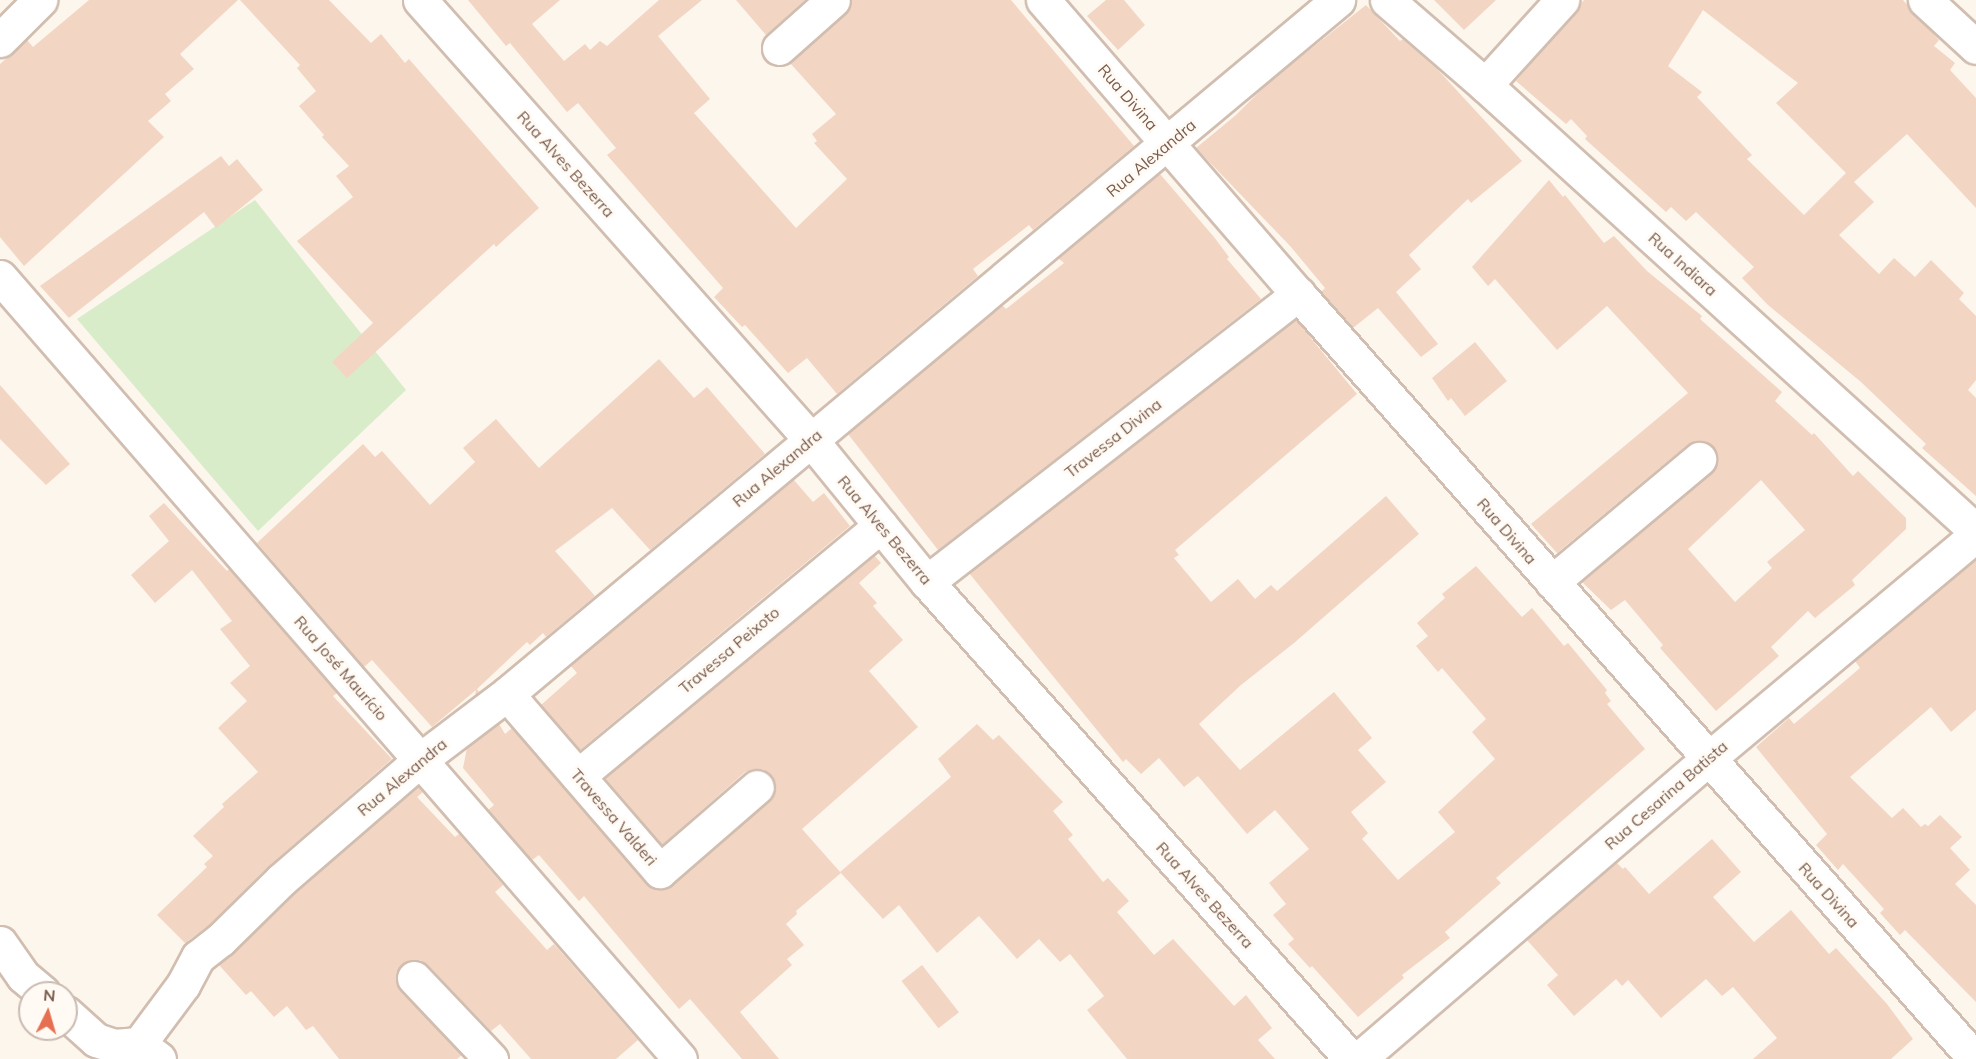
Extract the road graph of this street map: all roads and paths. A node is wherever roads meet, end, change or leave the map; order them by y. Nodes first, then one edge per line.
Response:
1 (40, 0) edge
2 (420, 0) edge
3 (833, 0) edge
4 (1043, 0) edge
5 (1338, 0) edge
6 (1387, 0) edge
7 (1562, 0) edge
8 (1924, 0) edge
9 (0, 40) edge
10 (1976, 47) edge
11 (779, 48) dead end
12 (1485, 85) junction
13 (1169, 143) junction
14 (0, 278) edge
15 (1298, 294) junction
16 (811, 440) junction
17 (1699, 459) dead end
18 (880, 525) junction
19 (1976, 531) edge
20 (1976, 535) edge
21 (927, 582) junction
22 (1551, 582) junction
23 (507, 694) junction
24 (1708, 759) junction
25 (420, 760) junction
26 (578, 776) junction
27 (757, 787) dead end
28 (0, 943) edge
29 (414, 978) dead end
30 (29, 981) edge
31 (78, 1024) edge
32 (149, 1052) edge
33 (491, 1059) edge
34 (680, 1059) edge
35 (1351, 1059) edge
36 (1359, 1059) edge
37 (1975, 1059) edge

1 - 9 street
2 - 16 street, Rua Alves Bezerra
3 - 11 street
4 - 13 street, Rua Divina
5 - 13 street, Rua Alexandra
6 - 12 street, Rua Indiara
7 - 12 street
8 - 10 street
12 - 19 street, Rua Indiara
13 - 15 street, Rua Divina
13 - 16 street, Rua Alexandra
14 - 25 street, Rua José Maurício
15 - 21 street, Travessa Divina
15 - 22 street, Rua Divina
16 - 18 street, Rua Alves Bezerra
16 - 23 street, Rua Alexandra
17 - 22 street
18 - 21 street, Rua Alves Bezerra
18 - 26 street, Travessa Peixoto
20 - 24 street, Rua Cesarina Batista
21 - 35 street, Rua Alves Bezerra
22 - 24 street, Rua Divina
23 - 25 street, Rua Alexandra
23 - 26 street, Travessa Valderi
24 - 36 street, Rua Cesarina Batista
24 - 37 street, Rua Divina
25 - 32 street, Rua Alexandra
25 - 34 street, Rua José Maurício
26 - 27 street, Travessa Valderi
28 - 30 street
29 - 33 street
31 - 32 street

